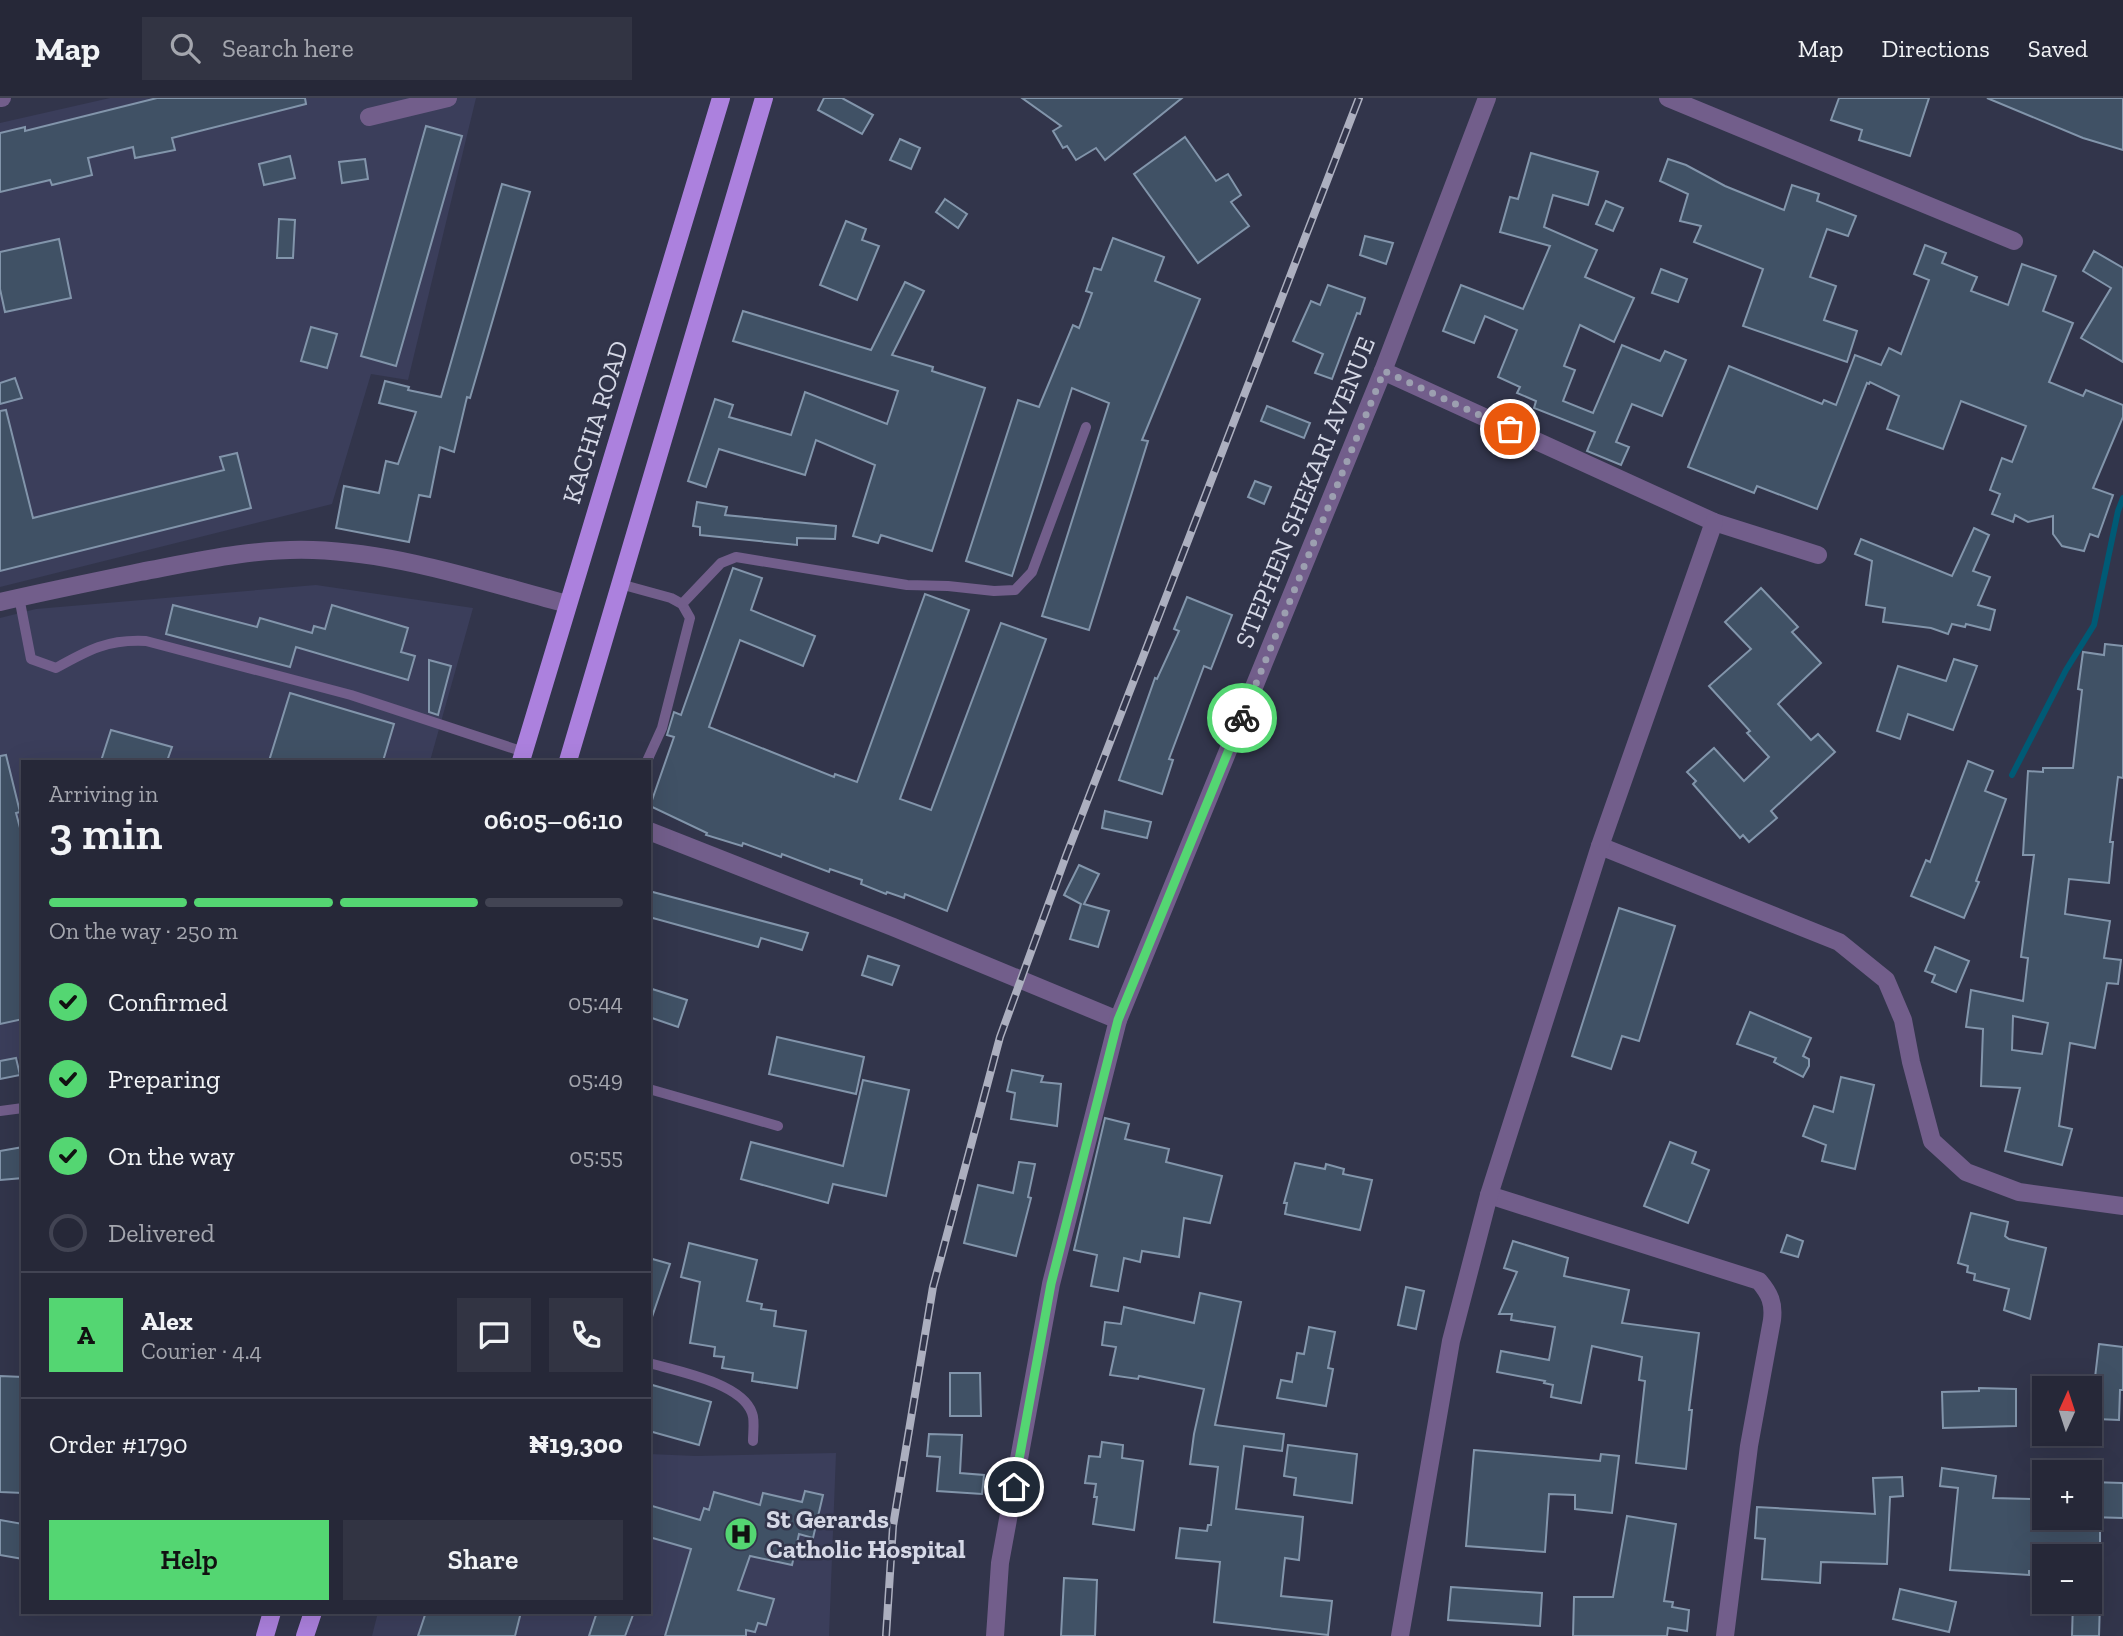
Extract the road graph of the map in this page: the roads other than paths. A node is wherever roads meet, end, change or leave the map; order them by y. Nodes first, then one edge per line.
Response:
1 (448, 98) edge
2 (721, 98) edge
3 (764, 98) edge
4 (1487, 98) edge
5 (1668, 98) edge
6 (369, 117) dead end
7 (2014, 241) dead end
8 (1384, 371) junction
9 (1086, 427) dead end
10 (1714, 522) junction
11 (1818, 555) dead end
12 (620, 584) junction
13 (19, 597) junction
14 (0, 602) edge
15 (567, 604) junction
16 (682, 604) junction
17 (522, 757) edge
18 (568, 760) edge
19 (647, 760) edge
20 (651, 832) edge
21 (1600, 846) junction
22 (1118, 1020) junction
23 (651, 1090) edge
24 (21, 1108) edge
25 (0, 1111) edge
26 (778, 1126) dead end
27 (1489, 1195) junction
28 (2123, 1206) edge
29 (651, 1364) edge
30 (753, 1441) dead end
31 (271, 1614) edge
32 (312, 1614) edge
33 (265, 1636) edge
34 (305, 1636) edge
35 (995, 1636) edge
36 (1400, 1636) edge
37 (1725, 1636) edge

1 - 6 street
2 - 15 main road, KACHIA ROAD
3 - 12 main road
4 - 8 street, STEPHEN SHEKARI AVENUE
5 - 7 street
8 - 10 street
8 - 22 street, STEPHEN SHEKARI AVENUE
9 - 16 lane
10 - 11 street
10 - 21 street
12 - 16 lane
12 - 18 main road
13 - 14 street
13 - 15 street
13 - 17 lane
15 - 17 main road, KACHIA ROAD
16 - 19 lane
20 - 22 street
21 - 27 street
21 - 28 street
22 - 35 street, STEPHEN SHEKARI AVENUE
23 - 26 lane
24 - 25 lane
27 - 36 street
27 - 37 street
29 - 30 lane
31 - 33 main road
32 - 34 main road

